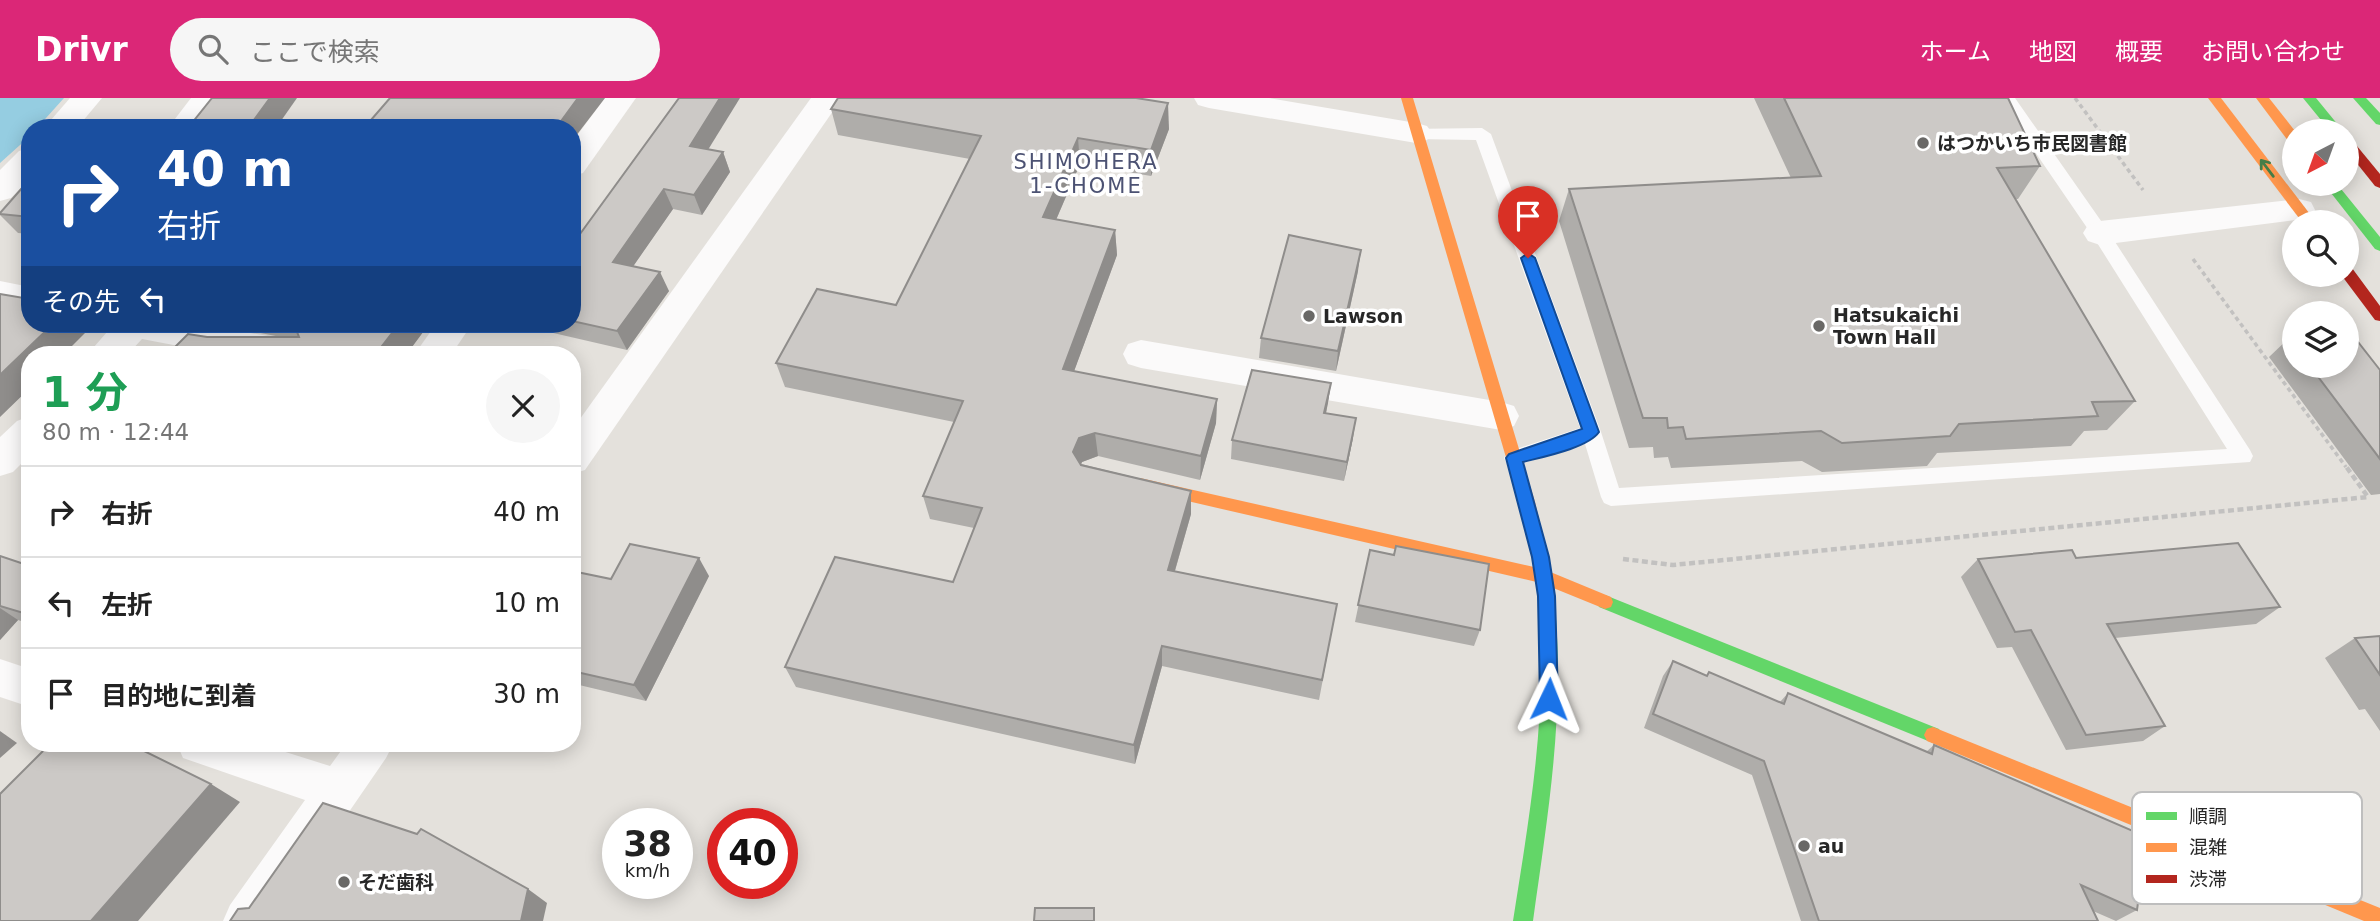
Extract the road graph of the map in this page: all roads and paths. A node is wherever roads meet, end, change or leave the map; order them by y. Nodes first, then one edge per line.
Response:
1 (87, 98) edge
2 (208, 98) edge
3 (621, 98) edge
4 (827, 98) edge
5 (1209, 98) edge
6 (1406, 98) edge
7 (2006, 98) edge
8 (2214, 98) edge
9 (2262, 98) edge
10 (2309, 98) edge
11 (2359, 98) edge
12 (67, 119) edge
13 (190, 119) edge
14 (2327, 119) edge
15 (2380, 121) edge
16 (2282, 124) edge
17 (1416, 133) junction
18 (581, 153) edge
19 (2359, 158) edge
20 (21, 168) edge
21 (2380, 183) edge
22 (0, 190) edge
23 (2340, 196) edge
24 (2299, 210) edge
25 (2282, 218) edge
26 (2100, 233) junction
27 (2380, 246) edge
28 (2358, 287) edge
29 (0, 294) edge
30 (21, 298) edge
31 (2380, 316) edge
32 (125, 333) edge
33 (180, 333) edge
34 (113, 346) edge
35 (249, 346) edge
36 (1141, 354) dead end
37 (587, 416) edge
38 (1501, 416) junction
39 (1591, 432) junction
40 (581, 433) edge
41 (21, 440) edge
42 (1514, 458) junction
43 (0, 461) edge
44 (1124, 480) edge
45 (1543, 576) junction
46 (0, 678) edge
47 (21, 685) edge
48 (223, 752) edge
49 (366, 752) edge
50 (339, 790) junction
51 (2132, 817) edge
52 (2346, 904) edge
53 (2380, 918) edge
54 (246, 921) edge
55 (1523, 921) edge

1 - 12 street
2 - 13 street
3 - 18 street
4 - 37 street
5 - 17 street
6 - 17 street
7 - 26 lane
24 -> 8 street
9 - 16 street
10 - 14 street
11 - 15 street
17 - 38 street
17 - 39 lane
19 - 21 street
20 - 22 street
23 - 27 street
25 - 26 street
26 - 39 lane
28 - 31 street
29 - 30 street
32 - 34 street
33 - 35 street
36 - 38 street
37 - 40 street
38 - 42 street
39 - 42 lane
41 - 43 street
42 - 45 street
44 - 45 street
45 - 51 street
45 - 55 street
46 - 47 street
48 - 50 street
49 - 50 street
50 - 54 street
52 - 53 street

